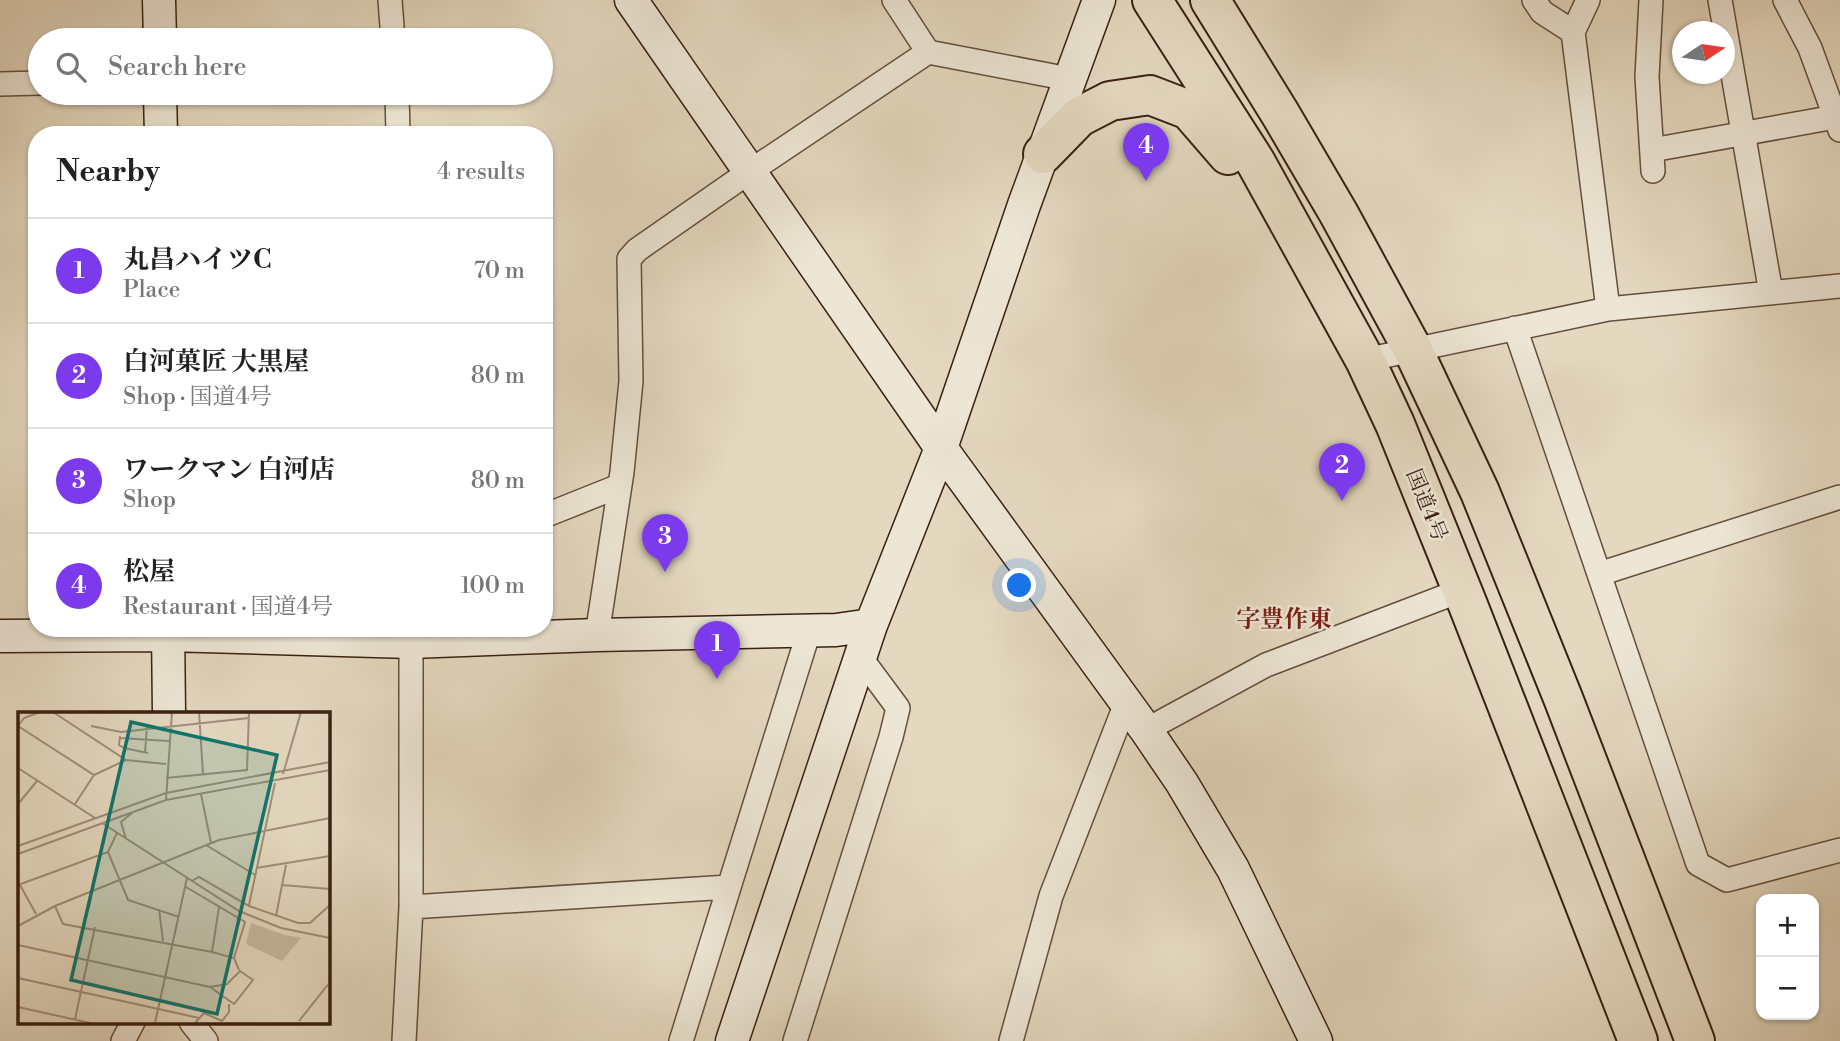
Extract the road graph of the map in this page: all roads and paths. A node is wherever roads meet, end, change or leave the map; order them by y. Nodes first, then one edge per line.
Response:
1 (159, 0) edge
2 (390, 0) edge
3 (631, 0) edge
4 (894, 0) edge
5 (1099, 0) edge
6 (1152, 0) edge
7 (1210, 0) edge
8 (1534, 0) edge
9 (1588, 0) edge
10 (1651, 0) edge
11 (1720, 0) edge
12 (1785, 0) edge
13 (160, 28) edge
14 (392, 28) edge
15 (1573, 32) junction
16 (928, 52) junction
17 (1069, 79) junction
18 (28, 83) edge
19 (0, 84) edge
20 (160, 105) edge
21 (397, 105) edge
22 (1838, 124) edge
23 (161, 126) edge
24 (398, 126) edge
25 (1742, 133) junction
26 (1043, 154) junction
27 (749, 172) junction
28 (1840, 286) edge
29 (1771, 293) junction
30 (1608, 309) junction
31 (1345, 323) junction
32 (1515, 328) junction
33 (1413, 350) junction
34 (1365, 360) junction
35 (941, 448) junction
36 (620, 486) junction
37 (1840, 497) edge
38 (553, 512) edge
39 (1599, 574) junction
40 (1462, 590) junction
41 (870, 625) junction
42 (809, 631) junction
43 (28, 635) edge
44 (553, 635) edge
45 (597, 635) junction
46 (0, 636) edge
47 (168, 637) edge
48 (411, 637) edge
49 (860, 659) junction
50 (1126, 703) junction
51 (169, 712) edge
52 (1146, 730) junction
53 (1840, 849) edge
54 (729, 887) junction
55 (411, 907) junction
56 (132, 1024) edge
57 (193, 1024) edge
58 (123, 1041) edge
59 (206, 1041) edge
60 (404, 1041) edge
61 (681, 1041) edge
62 (732, 1041) edge
63 (794, 1041) edge
64 (1011, 1041) edge
65 (1316, 1041) edge
66 (1638, 1041) edge
67 (1695, 1041) edge

1 - 13 street
2 - 14 street
3 - 27 street
4 - 16 street
5 - 17 street
6 - 31 highway, 国道4号
7 - 33 highway
8 - 15 street
9 - 15 street
10 - 25 street
11 - 25 street
12 - 22 street
15 - 30 street
16 - 17 street
16 - 27 street
17 - 26 street
18 - 19 street
20 - 23 street
21 - 24 street
22 - 25 street
25 - 29 street
26 - 31 highway
26 - 35 street
27 - 35 street
27 - 36 street
28 - 29 street
29 - 30 street
30 - 32 street
31 - 34 highway, 国道4号
32 - 33 street
32 - 39 street
33 - 34 street
33 - 67 highway
34 - 40 highway, 国道4号
35 - 41 street
35 - 50 street
36 - 38 street
36 - 45 street
37 - 39 street
39 - 53 street
40 - 52 street
40 - 66 highway, 国道4号
41 - 42 street
41 - 49 street
42 - 45 street
42 - 54 street
43 - 46 street
44 - 45 street
47 - 51 street
48 - 55 street
49 - 62 street
49 - 63 street
50 - 52 street
50 - 64 street
52 - 65 street
54 - 55 street
54 - 61 street
55 - 60 street
56 - 58 street
57 - 59 street

